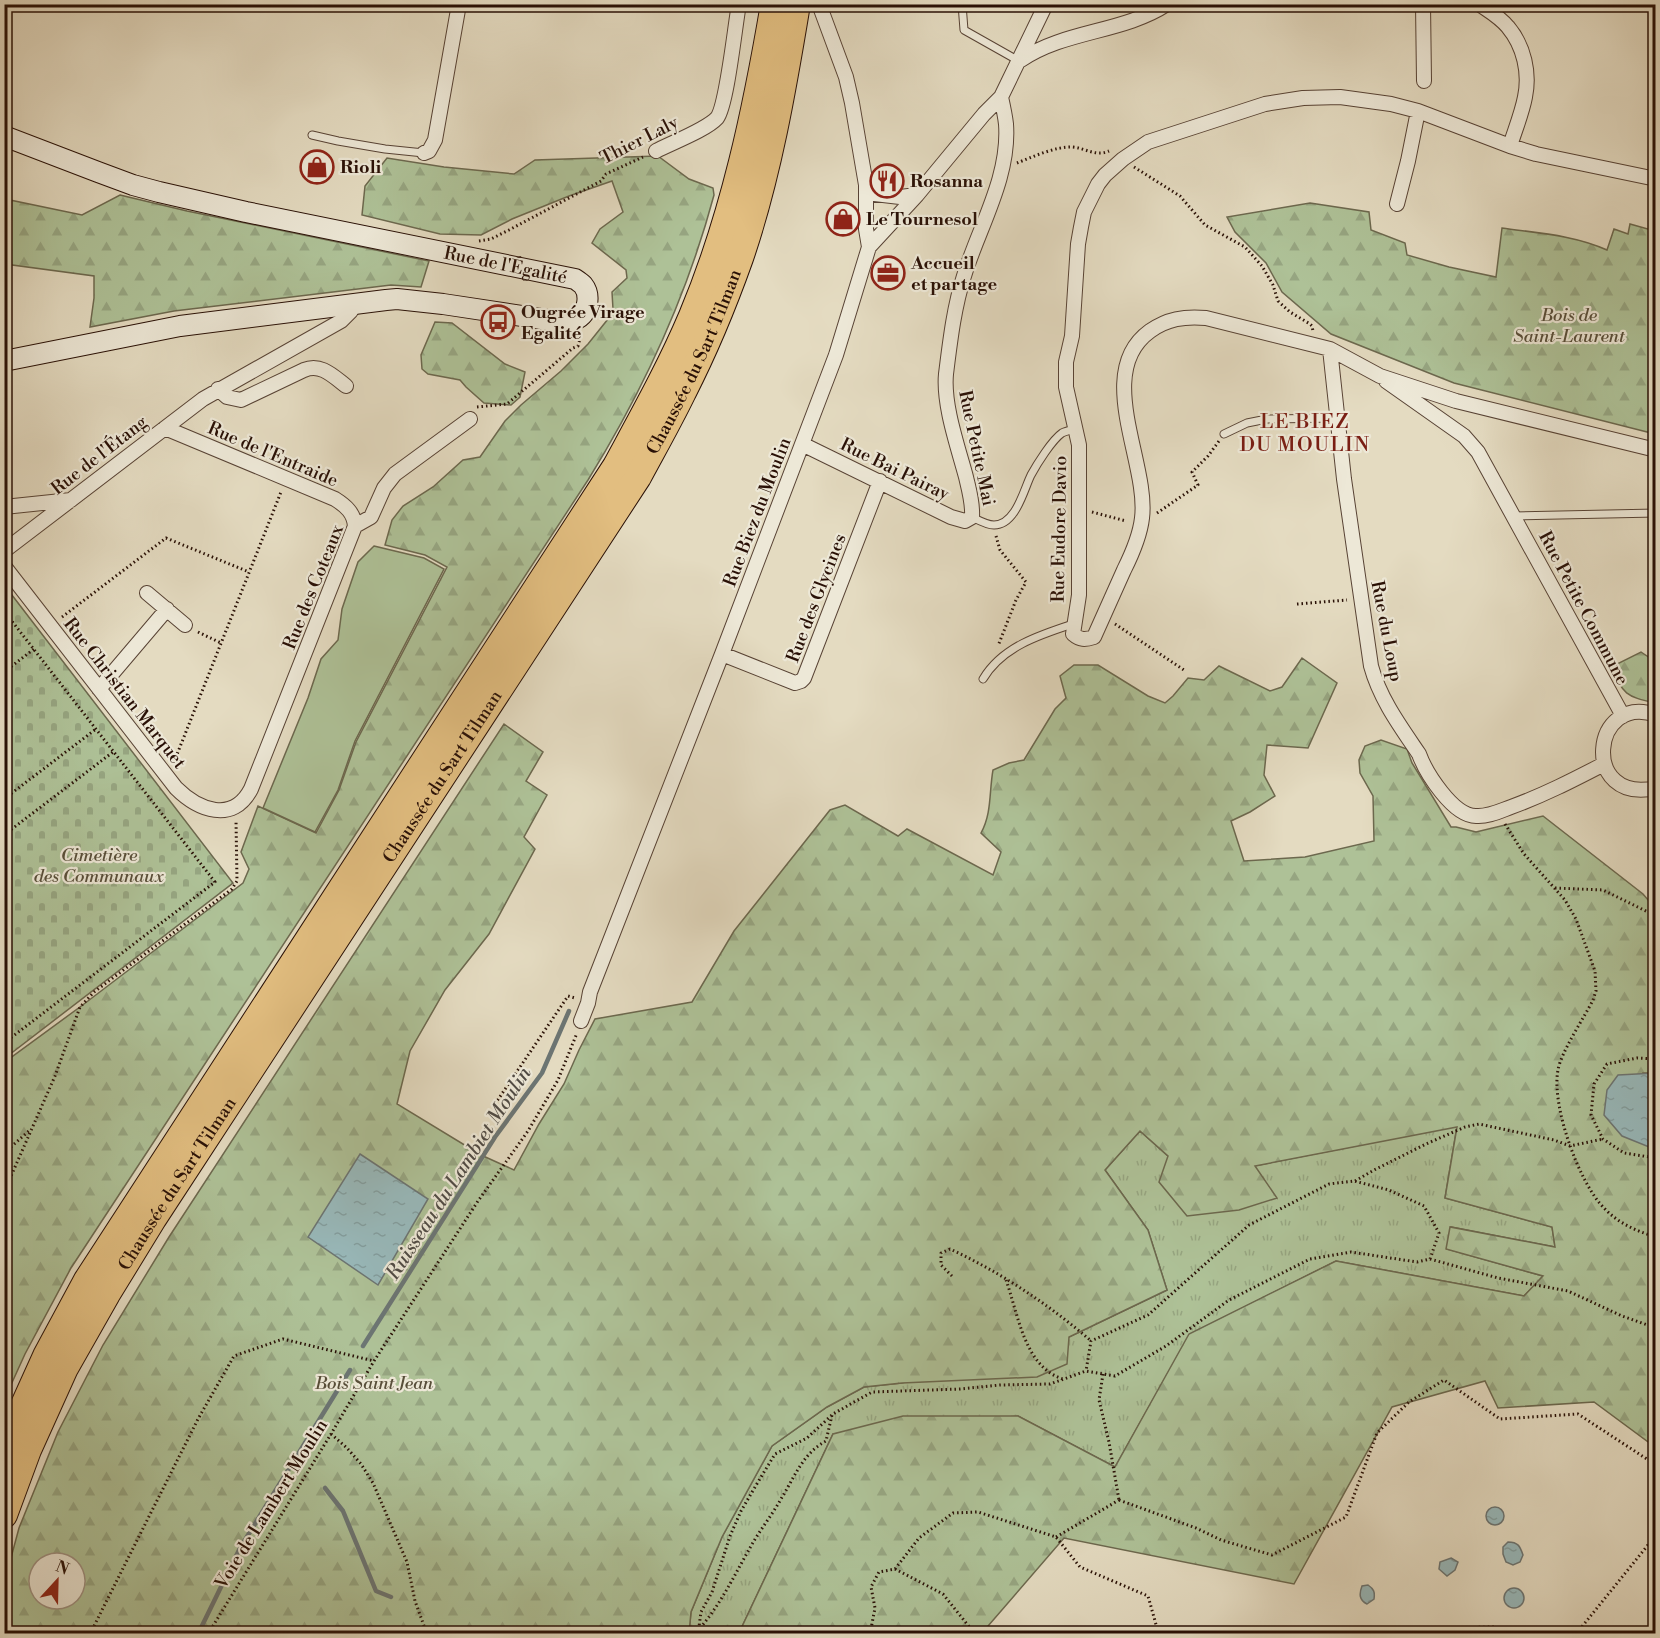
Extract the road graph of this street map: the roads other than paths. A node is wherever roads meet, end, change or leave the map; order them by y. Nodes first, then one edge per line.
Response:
1 (459, 4) edge
2 (739, 4) edge
3 (774, 4) edge
4 (798, 4) edge
5 (819, 4) edge
6 (962, 4) edge
7 (1046, 4) edge
8 (1167, 4) edge
9 (1423, 4) edge
10 (1479, 4) edge
11 (1019, 61) junction
12 (1424, 81) dead end
13 (1001, 97) junction
14 (1418, 111) junction
15 (312, 135) dead end
16 (4, 136) edge
17 (1510, 146) junction
18 (656, 151) road end
19 (424, 153) joint
20 (752, 175) junction
21 (1656, 179) edge
22 (866, 193) junction
23 (917, 195) junction
24 (1397, 204) dead end
25 (869, 247) junction
26 (350, 305) junction
27 (1330, 349) junction
28 (4, 361) edge
29 (1380, 376) junction
30 (346, 386) dead end
31 (218, 390) junction
32 (472, 413) road end
33 (1337, 418) junction
34 (165, 428) junction
35 (1075, 429) junction
36 (1224, 434) road end
37 (802, 444) junction
38 (1656, 450) edge
39 (880, 482) junction
40 (71, 500) junction
41 (4, 507) edge
42 (1656, 513) edge
43 (1514, 516) junction
44 (972, 517) junction
45 (355, 526) junction
46 (4, 551) edge
47 (4, 566) edge
48 (147, 593) dead end
49 (167, 609) junction
50 (1073, 624) junction
51 (185, 625) road end
52 (722, 654) junction
53 (983, 679) dead end
54 (99, 689) junction
55 (1656, 715) edge
56 (1623, 716) junction
57 (1604, 764) junction
58 (1656, 788) edge
59 (236, 806) joint
60 (581, 1021) road end
61 (4, 1449) edge
62 (4, 1515) edge

1 - 19 street
2 - 18 street, Thier Laly
3 - 20 highway, Chaussée du Sart Tilman
4 - 20 highway, Chaussée du Sart Tilman
5 - 22 street, Rue Biez du Moulin
6 - 11 lane
7 - 11 street
8 - 11 street
9 - 12 street
10 - 17 street
11 - 13 street
13 - 23 street
13 - 44 street, Rue Petite Mai
14 - 17 street, Rue Eudore Davio
14 - 24 street
14 - 35 street, Rue Eudore Davio
15 - 19 lane
16 - 26 street, Rue de l'Égalité
17 - 21 street, Rue Eudore Davio
20 - 61 highway, Chaussée du Sart Tilman
20 - 62 highway, Chaussée du Sart Tilman
22 - 23 street
22 - 25 street, Rue Biez du Moulin
23 - 25 street
25 - 37 street, Rue Biez du Moulin
26 - 28 street
26 - 31 street, Rue de l'Étang
27 - 29 street, Rue Eudore Davio
27 - 33 street, Rue du Loup
27 - 50 street, Rue Eudore Davio
29 - 38 street, Rue Eudore Davio
29 - 43 street, Rue Petite Commune
30 - 31 street
31 - 34 street, Rue de l'Étang
32 - 45 street, Rue des Coteaux
33 - 36 lane
33 - 57 street, Rue du Loup
34 - 40 street, Rue de l'Étang
34 - 45 street, Rue de l'Entraide
35 - 44 lane, Rue Petite Mai
35 - 50 street, Rue Eudore Davio
37 - 39 street, Rue Bai Pairay
37 - 52 street, Rue Biez du Moulin
39 - 44 street, Rue Bai Pairay
39 - 52 street, Rue des Glycines
40 - 41 street
40 - 46 street, Rue de l'Étang
42 - 43 lane, Rue Petite Commune
43 - 56 street, Rue Petite Commune
45 - 59 street, Rue des Coteaux
47 - 54 street, Rue Christian Marquet
48 - 49 street
49 - 51 street
49 - 54 street
50 - 53 lane
52 - 60 street, Rue Biez du Moulin
54 - 59 street, Rue Christian Marquet
55 - 56 street
56 - 57 street
57 - 58 street

